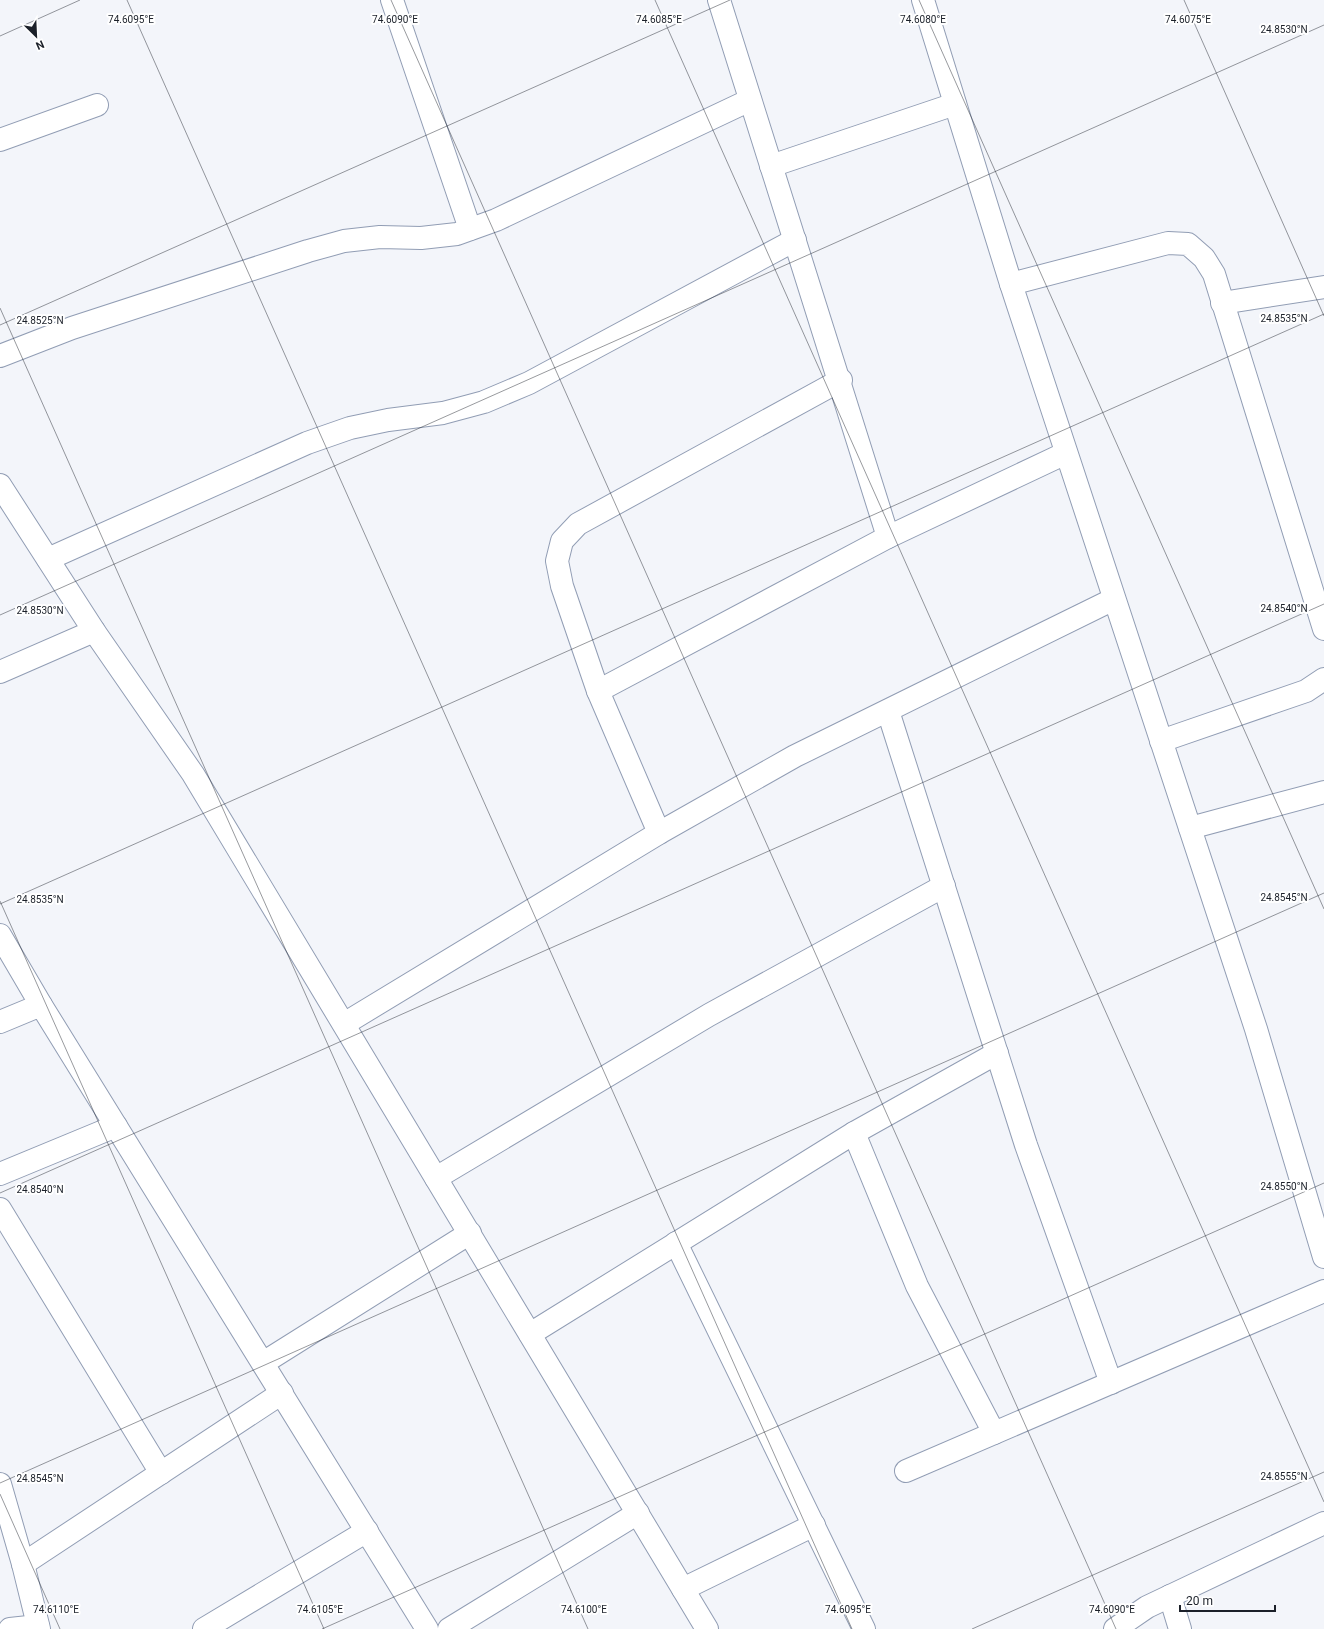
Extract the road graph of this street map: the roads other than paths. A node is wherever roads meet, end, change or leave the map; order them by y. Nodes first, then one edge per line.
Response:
1 (392, 0) edge
2 (720, 0) edge
3 (923, 0) edge
4 (750, 100) junction
5 (955, 104) junction
6 (97, 105) dead end
7 (0, 140) edge
8 (771, 166) junction
9 (470, 229) junction
10 (795, 240) junction
11 (1011, 284) junction
12 (1324, 287) edge
13 (1222, 303) junction
14 (0, 356) edge
15 (840, 380) junction
16 (1066, 452) junction
17 (0, 485) edge
18 (888, 537) junction
19 (48, 559) junction
20 (1114, 599) junction
21 (1324, 629) edge
22 (94, 631) junction
23 (0, 672) edge
24 (1324, 679) edge
25 (598, 690) junction
26 (888, 711) junction
27 (1161, 741) junction
28 (1324, 792) edge
29 (1190, 828) junction
30 (660, 833) junction
31 (944, 886) junction
32 (0, 935) edge
33 (41, 1005) junction
34 (0, 1022) edge
35 (344, 1024) junction
36 (997, 1054) junction
37 (116, 1126) junction
38 (854, 1133) junction
39 (0, 1174) edge
40 (436, 1178) junction
41 (1315, 1194) edge
42 (0, 1209) edge
43 (470, 1233) junction
44 (676, 1243) junction
45 (1324, 1257) edge
46 (1324, 1291) edge
47 (530, 1334) junction
48 (263, 1364) junction
49 (1111, 1383) junction
50 (282, 1393) junction
51 (994, 1433) junction
52 (906, 1471) dead end
53 (161, 1473) junction
54 (0, 1484) edge
55 (638, 1513) junction
56 (1324, 1524) edge
57 (814, 1525) junction
58 (367, 1531) junction
59 (23, 1564) junction
60 (683, 1589) junction
61 (1170, 1596) junction
62 (39, 1627) edge
63 (10, 1629) edge
64 (204, 1629) edge
65 (427, 1629) edge
66 (449, 1629) edge
67 (707, 1629) edge
68 (864, 1629) edge
69 (1115, 1629) edge
70 (1180, 1629) edge

1 - 9 street
2 - 4 street
3 - 5 street
4 - 8 street
4 - 9 street
5 - 8 street
5 - 11 street
6 - 7 street
8 - 10 street
9 - 14 street
10 - 15 street
10 - 19 street
11 - 13 street
11 - 16 street
12 - 13 street
13 - 21 street
15 - 18 street
15 - 25 street
16 - 18 street
16 - 20 street
17 - 19 street
18 - 25 street
19 - 22 street
20 - 26 street
20 - 27 street
22 - 23 street
22 - 35 street
24 - 27 street
25 - 30 street
26 - 30 street
26 - 31 street
27 - 29 street
28 - 29 street
29 - 41 street
30 - 35 street
31 - 36 street
31 - 40 street
32 - 33 street
33 - 34 street
33 - 37 street
35 - 40 street
36 - 38 street
36 - 49 street
37 - 39 street
37 - 48 street
38 - 44 street
38 - 51 street
40 - 43 street
41 - 45 street
42 - 53 street
43 - 47 street
43 - 48 street
44 - 47 street
44 - 57 street
46 - 49 street
47 - 55 street
48 - 50 street
49 - 51 street
50 - 53 street
50 - 58 street
51 - 52 street
53 - 59 street
54 - 59 street
55 - 60 street
55 - 66 street
56 - 61 street
57 - 60 street
57 - 68 street
58 - 64 street
58 - 65 street
59 - 62 street
60 - 67 street
61 - 69 street
61 - 70 street
62 - 63 street

